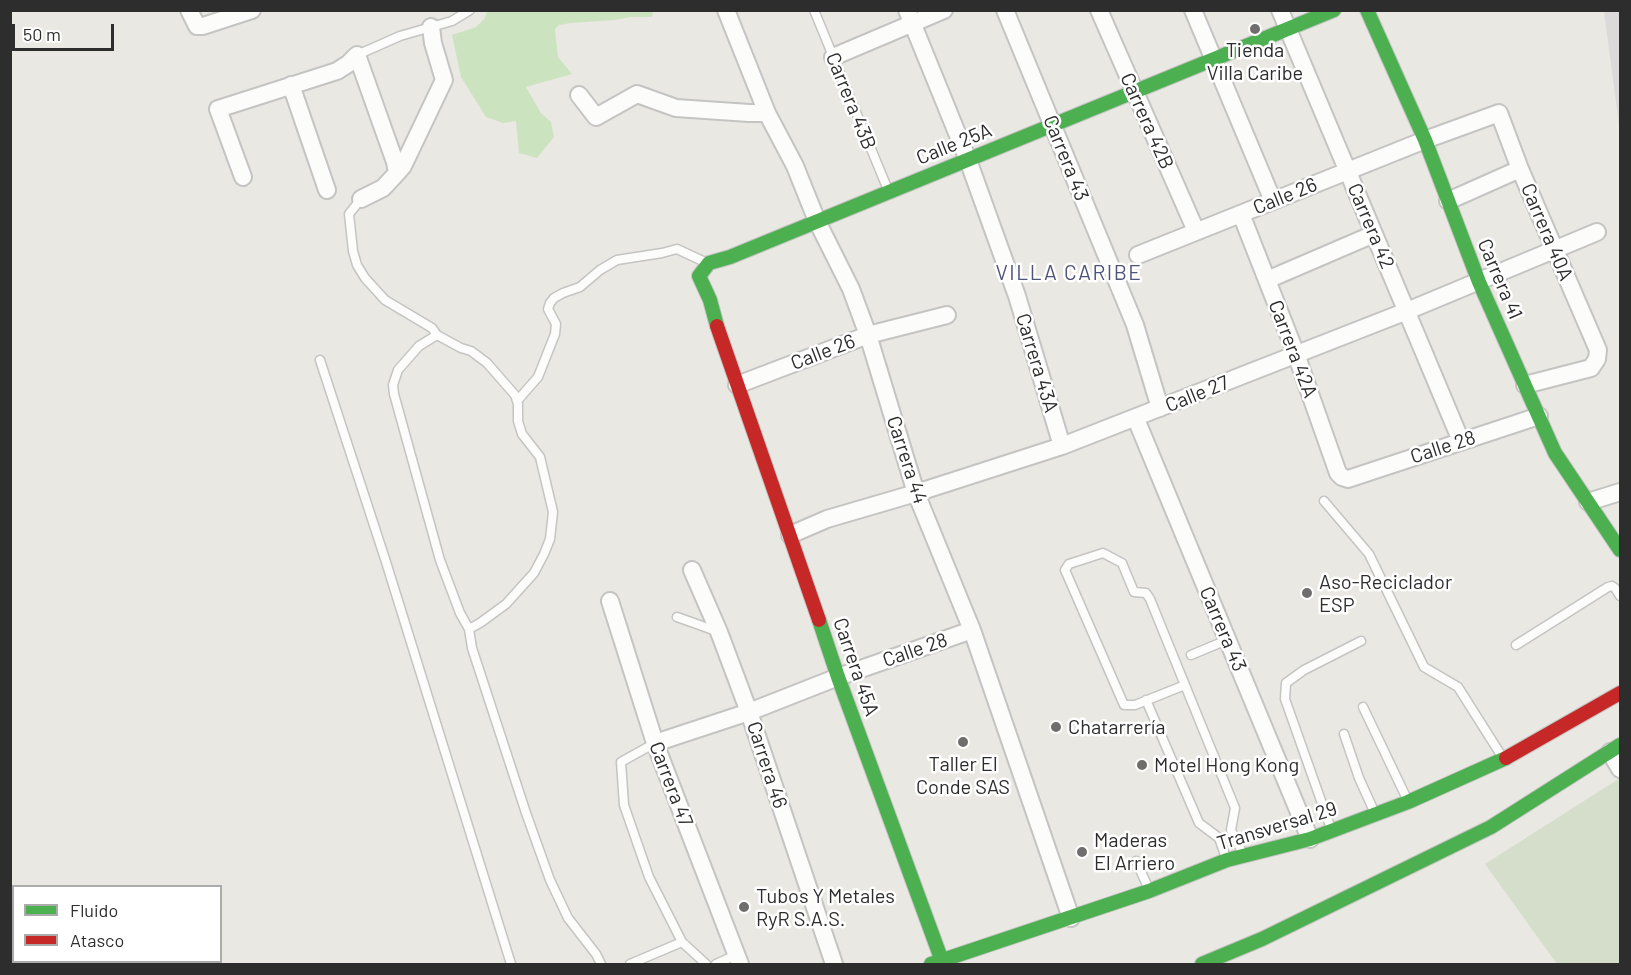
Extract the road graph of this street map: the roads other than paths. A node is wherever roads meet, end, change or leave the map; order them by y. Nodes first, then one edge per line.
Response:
1 (189, 10) edge
2 (252, 10) edge
3 (470, 10) edge
4 (726, 10) edge
5 (814, 10) edge
6 (944, 10) edge
7 (1005, 10) edge
8 (1099, 10) edge
9 (1193, 10) edge
10 (1280, 10) edge
11 (1334, 10) edge
12 (1367, 10) edge
13 (910, 17) edge
14 (430, 27) junction
15 (1288, 29) junction
16 (357, 55) junction
17 (833, 57) junction
18 (1214, 59) junction
19 (291, 86) junction
20 (1134, 92) junction
21 (579, 95) dead end
22 (1499, 112) joint
23 (767, 113) junction
24 (1053, 125) junction
25 (1425, 140) junction
26 (968, 160) junction
27 (1520, 169) junction
28 (1347, 171) junction
29 (397, 173) junction
30 (243, 177) dead end
31 (327, 190) dead end
32 (889, 192) junction
33 (361, 200) joint
34 (1273, 201) junction
35 (1448, 201) junction
36 (1241, 214) junction
37 (817, 221) junction
38 (1196, 231) junction
39 (1597, 232) dead end
40 (1374, 234) junction
41 (1555, 250) junction
42 (1138, 255) dead end
43 (709, 263) junction
44 (1267, 280) junction
45 (1479, 282) junction
46 (1407, 311) junction
47 (946, 315) dead end
48 (437, 335) junction
49 (868, 335) junction
50 (1296, 354) junction
51 (320, 360) dead end
52 (736, 385) junction
53 (1525, 385) junction
54 (517, 401) junction
55 (1160, 408) junction
56 (1539, 416) junction
57 (1136, 418) junction
58 (1461, 441) junction
59 (1062, 446) junction
60 (1348, 478) joint
61 (1620, 492) edge
62 (916, 493) junction
63 (1324, 501) dead end
64 (1588, 502) junction
65 (790, 535) junction
66 (1620, 550) edge
67 (692, 570) dead end
68 (1620, 596) edge
69 (610, 601) dead end
70 (677, 617) dead end
71 (469, 629) junction
72 (972, 630) junction
73 (719, 632) junction
74 (1227, 640) junction
75 (1361, 641) dead end
76 (1516, 645) dead end
77 (1191, 655) dead end
78 (838, 677) junction
79 (1185, 685) junction
80 (1620, 693) edge
81 (1146, 700) junction
82 (1363, 707) dead end
83 (749, 712) junction
84 (1344, 734) dead end
85 (655, 742) junction
86 (1615, 748) edge
87 (1504, 759) junction
88 (1620, 769) edge
89 (1408, 802) junction
90 (1375, 814) junction
91 (1332, 830) junction
92 (1310, 839) junction
93 (1244, 855) junction
94 (1227, 860) junction
95 (1136, 861) dead end
96 (1149, 891) junction
97 (1071, 918) junction
98 (681, 942) junction
99 (738, 960) edge
100 (937, 963) edge
101 (1211, 963) edge
102 (511, 964) edge
103 (601, 964) edge
104 (630, 964) edge
105 (706, 964) edge
106 (716, 964) edge
107 (834, 964) edge

1 - 2 street
3 - 14 lane
4 - 23 street, Carrera 44
5 - 17 lane, Carrera 43B
6 - 13 street
7 - 24 street, Carrera 43
8 - 20 street, Carrera 42B
9 - 18 street
10 - 15 street, Carrera 42
11 - 15 main road, Calle 25A
12 - 25 main road, Carrera 41
13 - 17 street
13 - 26 street, Carrera 43A
14 - 16 lane
14 - 29 street
15 - 18 main road, Calle 25A
15 - 28 street, Carrera 42
16 - 19 street
16 - 29 street
17 - 32 lane, Carrera 43B
18 - 20 main road, Calle 25A
18 - 34 street
19 - 30 street
19 - 31 street
20 - 24 main road, Calle 25A
20 - 38 street, Carrera 42B
21 - 23 street
22 - 25 street, Calle 26
22 - 27 street, Carrera 40A
23 - 37 street, Carrera 44
24 - 26 main road, Calle 25A
24 - 55 street, Carrera 43
25 - 28 street, Calle 26
25 - 35 main road, Carrera 41
26 - 32 main road, Calle 25A
26 - 59 street, Carrera 43A
27 - 35 street
27 - 41 street, Carrera 40A
28 - 34 street, Calle 26
28 - 40 street, Carrera 42
29 - 33 street
32 - 37 main road, Calle 25A
33 - 48 lane
34 - 36 street, Calle 26
35 - 45 main road, Carrera 41
36 - 38 street, Calle 26
36 - 44 street, Carrera 42A
37 - 43 main road, Calle 25A
37 - 49 street, Carrera 44
38 - 42 street, Calle 26
39 - 41 street, Calle 27
40 - 44 street
40 - 46 street, Carrera 42
41 - 45 street, Calle 27
41 - 53 street, Carrera 40A
43 - 52 main road
43 - 54 lane
44 - 50 street, Carrera 42A
45 - 46 street, Calle 27
45 - 53 main road, Carrera 41
46 - 50 street, Calle 27
46 - 58 street, Carrera 42
47 - 49 street, Calle 26
48 - 54 lane
48 - 71 lane
49 - 52 street, Calle 26
49 - 62 street, Carrera 44
50 - 55 street, Calle 27
50 - 60 street, Carrera 42A
51 - 102 lane
52 - 65 main road, Carrera 45A
53 - 56 main road, Carrera 41
54 - 71 lane
55 - 57 street, Calle 27
56 - 58 street, Calle 28
56 - 64 main road, Carrera 41
57 - 59 street, Calle 27
57 - 74 street, Carrera 43
58 - 60 street, Calle 28
59 - 62 street, Calle 27
61 - 64 street
62 - 65 street, Calle 27
62 - 72 street, Carrera 44
63 - 87 lane
64 - 66 main road, Carrera 41
65 - 78 main road, Carrera 45A
67 - 73 street, Carrera 46
68 - 76 lane
69 - 85 street, Carrera 47
70 - 73 lane
71 - 103 lane
72 - 78 street, Calle 28
72 - 97 street, Carrera 44
73 - 83 street, Carrera 46
74 - 77 lane
74 - 92 street, Carrera 43
75 - 91 lane
78 - 83 street, Calle 28
78 - 100 main road, Carrera 45A
79 - 81 lane
79 - 81 lane
79 - 93 lane
80 - 87 main road, Transversal 29
81 - 94 lane
82 - 89 lane
83 - 85 street, Calle 28
83 - 107 street, Carrera 46
84 - 90 lane
85 - 98 lane
85 - 99 street, Carrera 47
86 - 88 street
86 - 101 main road
87 - 89 main road, Transversal 29
89 - 90 main road, Transversal 29
90 - 91 main road, Transversal 29
91 - 92 main road, Transversal 29
92 - 93 main road, Transversal 29
93 - 94 main road, Transversal 29
94 - 96 main road, Transversal 29
95 - 96 lane
96 - 97 main road, Transversal 29
97 - 100 main road, Transversal 29
98 - 104 lane
98 - 105 lane
99 - 106 lane

